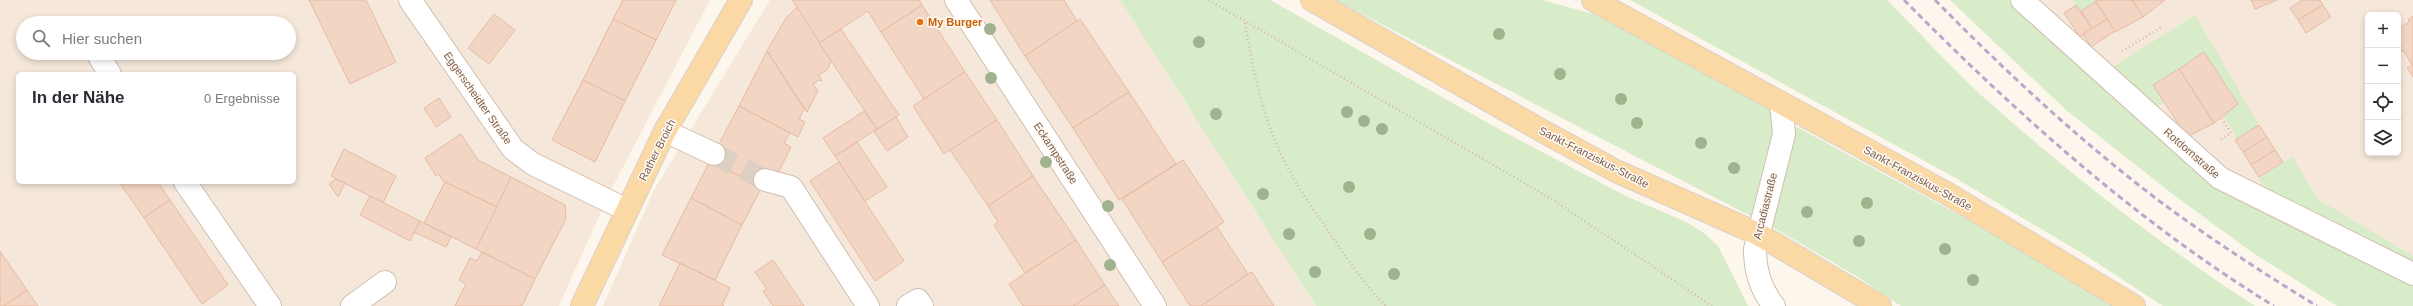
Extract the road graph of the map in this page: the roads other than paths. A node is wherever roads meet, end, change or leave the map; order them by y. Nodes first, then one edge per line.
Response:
1 (410, 0) edge
2 (741, 0) edge
3 (956, 0) edge
4 (1312, 0) edge
5 (1593, 0) edge
6 (2022, 0) edge
7 (1781, 103) junction
8 (665, 131) junction
9 (714, 154) tunnel mouth
10 (765, 180) tunnel mouth
11 (186, 184) edge
12 (627, 210) junction
13 (1758, 234) junction
14 (2413, 274) edge
15 (385, 282) dead end
16 (270, 306) edge
17 (352, 306) edge
18 (582, 306) edge
19 (868, 306) edge
20 (908, 306) edge
21 (922, 306) edge
22 (1155, 306) edge
23 (1774, 306) edge
24 (1880, 306) edge
25 (2134, 306) edge

1 - 12 street, Eggerscheidter Straße
2 - 8 main road, Rather Broich
3 - 22 street, Eckampstraße
4 - 13 main road, Sankt-Franziskus-Straße
5 - 7 main road, Sankt-Franziskus-Straße
6 - 14 street, Rotdornstraße
7 - 13 street, Arcadiastraße
7 - 25 main road, Sankt-Franziskus-Straße
8 - 9 street
8 - 12 main road, Rather Broich
10 - 19 street
11 - 16 street
12 - 18 main road, Rather Broich
13 - 23 street, Arcadiastraße
13 - 24 main road, Sankt-Franziskus-Straße
15 - 17 street
20 - 21 street

